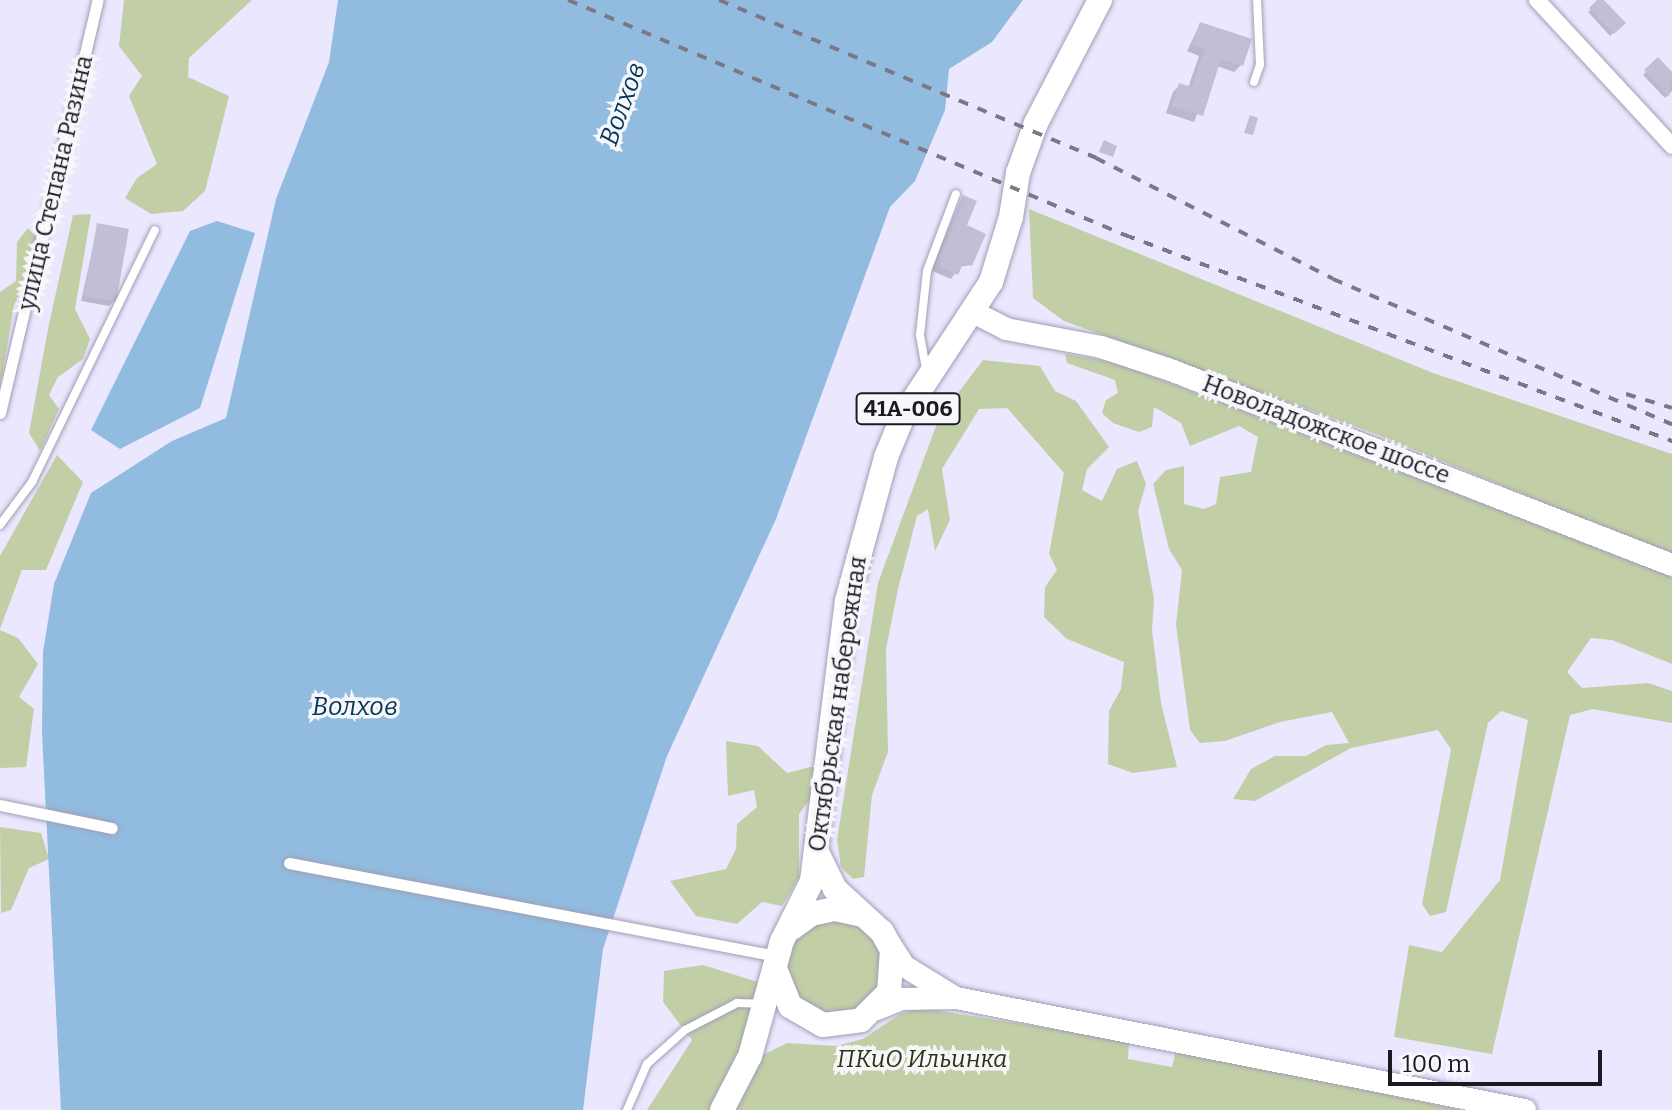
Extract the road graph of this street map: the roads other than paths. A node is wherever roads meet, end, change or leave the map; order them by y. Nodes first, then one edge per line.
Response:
1 (98, 0) edge
2 (1100, 0) edge
3 (1257, 0) edge
4 (1537, 0) edge
5 (1254, 82) dead end
6 (1672, 146) edge
7 (956, 194) dead end
8 (155, 230) dead end
9 (975, 313) junction
10 (929, 377) junction
11 (0, 413) edge
12 (0, 525) edge
13 (1672, 565) edge
14 (0, 805) edge
15 (112, 828) dead end
16 (818, 854) junction
17 (289, 863) dead end
18 (859, 914) junction
19 (791, 929) junction
20 (882, 932) junction
21 (777, 963) junction
22 (956, 998) junction
23 (766, 1004) junction
24 (877, 1009) junction
25 (805, 1018) junction
26 (750, 1056) junction
27 (627, 1110) edge
28 (722, 1110) edge
29 (1525, 1110) edge

1 - 11 street, улица Степана Разина
2 - 9 main road, Октябрьская набережная / 41А-006
3 - 5 lane
4 - 6 street
7 - 10 lane
8 - 12 lane
9 - 10 main road, Октябрьская набережная / 41А-006
9 - 13 main road, Новоладожское шоссе
10 - 16 main road, Октябрьская набережная / 41А-006
14 - 15 street
16 - 18 main road
16 - 19 main road, Октябрьская набережная / 41А-006
17 - 21 street
18 - 19 main road
18 - 20 main road
19 - 21 main road, Октябрьская набережная / 41А-006
20 - 22 main road
20 - 24 main road
21 - 23 main road, Октябрьская набережная / 41А-006
21 - 25 main road
22 - 24 main road
22 - 29 main road
23 - 26 main road, Октябрьская набережная / 41А-006
23 - 27 lane
24 - 25 main road
25 - 26 main road
26 - 28 main road, Октябрьская набережная / 41А-006

